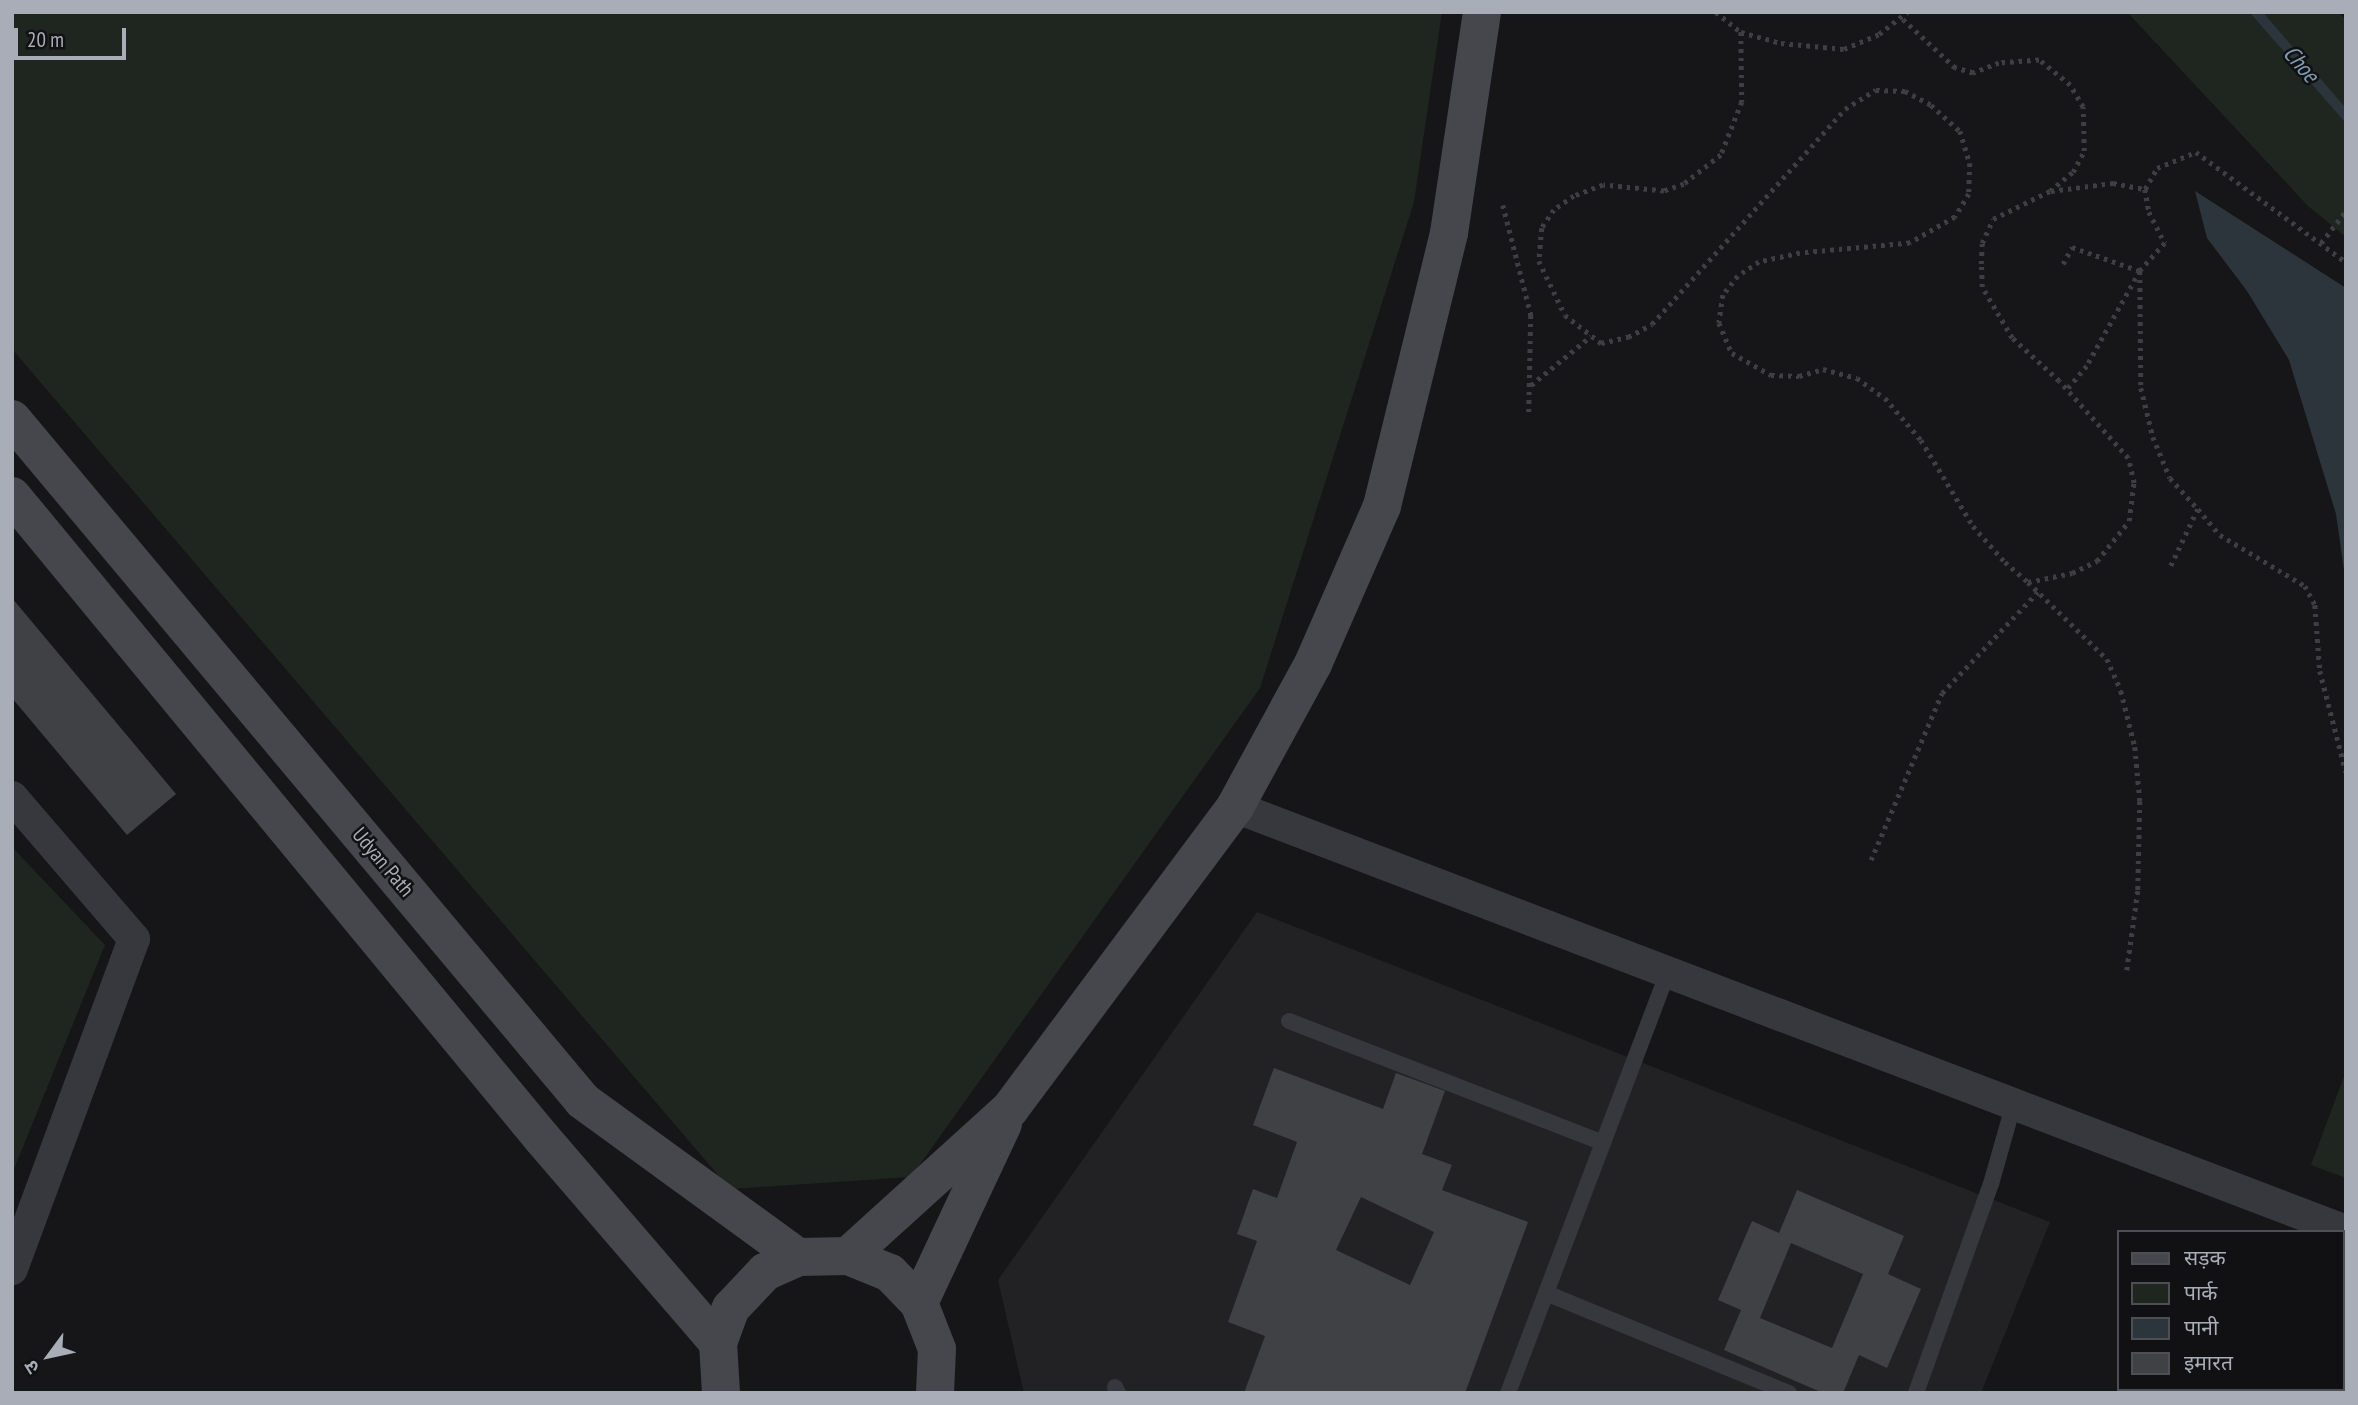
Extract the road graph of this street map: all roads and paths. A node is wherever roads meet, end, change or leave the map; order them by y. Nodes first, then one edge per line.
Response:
1 (1482, 12) edge
2 (1716, 12) edge
3 (1907, 12) edge
4 (1901, 18) junction
5 (1741, 32) junction
6 (2145, 189) junction
7 (2050, 191) junction
8 (1503, 205) dead end
9 (2346, 211) edge
10 (2321, 243) junction
11 (2346, 262) edge
12 (2063, 264) dead end
13 (2140, 271) junction
14 (1591, 336) junction
15 (1531, 386) junction
16 (2067, 390) junction
17 (1530, 411) dead end
18 (12, 419) edge
19 (12, 496) edge
20 (2198, 509) junction
21 (2170, 568) dead end
22 (2028, 582) junction
23 (2038, 592) junction
24 (2346, 772) edge
25 (12, 797) edge
26 (1235, 807) junction
27 (1871, 860) dead end
28 (1669, 970) junction
29 (2127, 970) dead end
30 (1289, 1021) dead end
31 (2013, 1106) junction
32 (1010, 1109) junction
33 (1603, 1143) junction
34 (24, 1200) edge
35 (2343, 1230) edge
36 (848, 1256) junction
37 (798, 1257) junction
38 (12, 1269) edge
39 (1546, 1293) junction
40 (919, 1303) junction
41 (718, 1343) junction
42 (721, 1393) edge
43 (935, 1393) edge
44 (1508, 1393) edge
45 (1789, 1393) edge
46 (1916, 1393) edge

1 - 26 main road
2 - 5 path
3 - 4 path
4 - 5 path
4 - 7 path
5 - 14 path
6 - 7 path
6 - 10 path
6 - 13 path
7 - 16 path
8 - 15 path
9 - 10 path
10 - 11 path
12 - 13 path
13 - 16 path
13 - 20 path
14 - 15 path
14 - 22 path
15 - 17 path
16 - 22 path
18 - 37 main road, Udyan Path
19 - 41 main road
20 - 21 path
20 - 24 path
22 - 23 path
23 - 27 path
23 - 29 path
25 - 34 street
26 - 28 street
26 - 32 main road
28 - 31 street
28 - 33 lane
30 - 33 lane
31 - 35 street
31 - 46 lane
32 - 36 main road
32 - 40 main road
33 - 39 lane
34 - 38 street
36 - 37 main road
36 - 40 main road
37 - 41 main road
39 - 44 lane
39 - 45 lane
40 - 43 main road
41 - 42 main road

